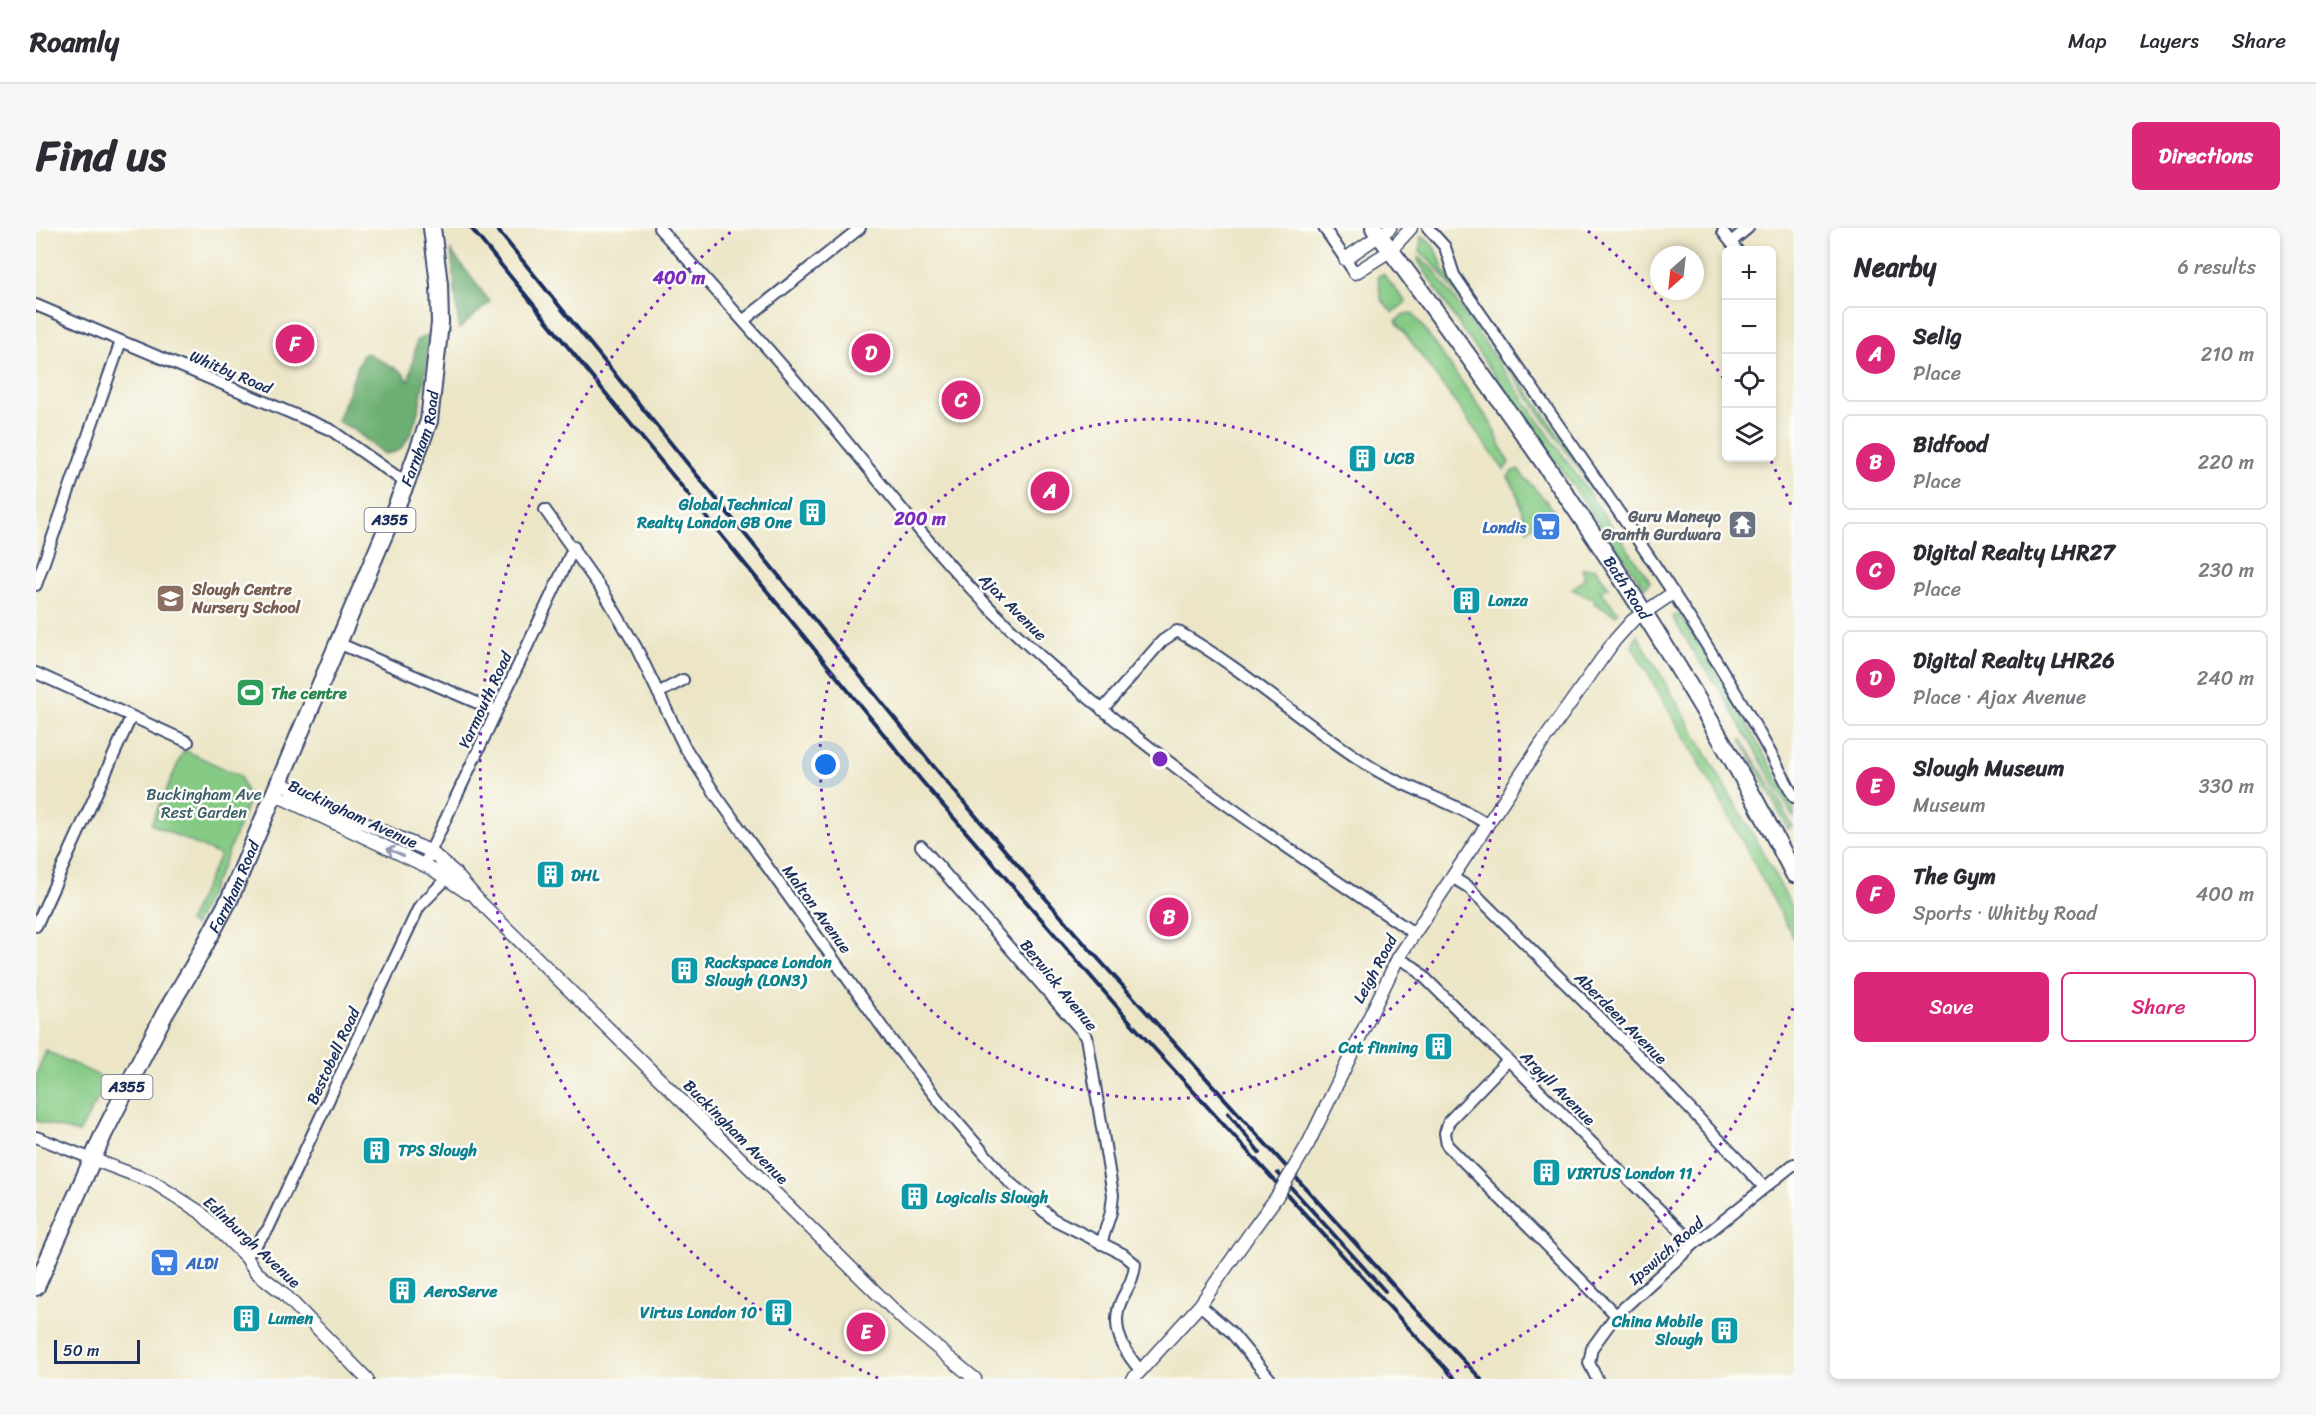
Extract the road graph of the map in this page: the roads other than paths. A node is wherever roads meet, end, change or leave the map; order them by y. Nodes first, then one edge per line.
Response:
1 (659, 228) edge
2 (860, 228) edge
3 (1324, 228) edge
4 (1411, 228) edge
5 (1428, 228) edge
6 (1748, 228) edge
7 (1381, 230) edge
8 (1723, 232) dead end
9 (433, 236) edge
10 (1734, 246) edge
11 (1390, 251) junction
12 (1345, 259) junction
13 (1356, 273) joint
14 (36, 305) edge
15 (744, 320) junction
16 (122, 341) junction
17 (406, 483) junction
18 (545, 510) dead end
19 (574, 547) junction
20 (36, 585) edge
21 (1673, 593) junction
22 (1645, 612) junction
23 (338, 643) junction
24 (36, 673) edge
25 (682, 680) dead end
26 (658, 693) junction
27 (1102, 710) junction
28 (496, 711) junction
29 (131, 717) junction
30 (188, 742) dead end
31 (277, 788) junction
32 (1794, 797) edge
33 (1487, 824) junction
34 (921, 846) dead end
35 (430, 851) junction
36 (424, 865) junction
37 (1794, 874) edge
38 (450, 875) junction
39 (1452, 877) junction
40 (36, 926) edge
41 (1414, 933) junction
42 (1398, 958) junction
43 (1508, 1060) junction
44 (36, 1137) edge
45 (92, 1159) junction
46 (1794, 1164) edge
47 (1764, 1187) junction
48 (1101, 1244) junction
49 (1694, 1244) junction
50 (246, 1257) junction
51 (36, 1287) edge
52 (1200, 1305) junction
53 (1616, 1315) junction
54 (1137, 1375) edge
55 (367, 1379) edge
56 (975, 1379) edge
57 (1270, 1379) edge
58 (1597, 1379) edge

1 - 15 street, Ajax Avenue
2 - 15 street
3 - 12 street
4 - 11 street
5 - 21 street
6 - 10 street
7 - 11 main road, Bath Road
7 - 12 street
8 - 10 street
9 - 17 main road, Farnham Road / A355
11 - 13 street
11 - 22 main road, Bath Road
12 - 13 street
14 - 16 street, Whitby Road
15 - 27 street, Ajax Avenue
16 - 17 street, Whitby Road
16 - 20 street
17 - 23 main road, Farnham Road / A355
18 - 19 street, Malton Avenue
19 - 26 street, Malton Avenue
19 - 28 street, Yarmouth Road
21 - 22 street, Leigh Road
21 - 32 street
22 - 33 street, Leigh Road
22 - 37 main road, Bath Road
23 - 28 street
23 - 31 main road, Farnham Road / A355
24 - 29 street
25 - 26 street
26 - 48 street, Malton Avenue
27 - 33 street
27 - 41 street, Ajax Avenue
28 - 35 street, Yarmouth Road
29 - 30 street
29 - 40 street
31 - 35 street, Buckingham Avenue
36 -> 31 street, Buckingham Avenue
31 - 45 main road, Farnham Road / A355
33 - 39 street, Leigh Road
34 - 48 street, Berwick Avenue
35 - 36 street, Yarmouth Road
35 - 38 street, Buckingham Avenue
36 - 38 street, Buckingham Avenue
38 - 50 street, Bestobell Road
38 - 56 street, Buckingham Avenue
39 - 41 street, Leigh Road
39 - 47 street, Aberdeen Avenue
41 - 42 street, Leigh Road
42 - 43 street, Argyll Avenue
42 - 52 street, Leigh Road, bridge
43 - 49 street, Argyll Avenue
43 - 53 street
44 - 45 street
45 - 50 street, Edinburgh Avenue
45 - 51 main road, Farnham Road / A355
46 - 47 street, Ipswich Road
47 - 49 street, Ipswich Road
48 - 54 street, Malton Avenue
49 - 53 street, Ipswich Road
50 - 55 street, Edinburgh Avenue
52 - 54 street, Leigh Road
52 - 57 street
53 - 58 street, Ipswich Road

